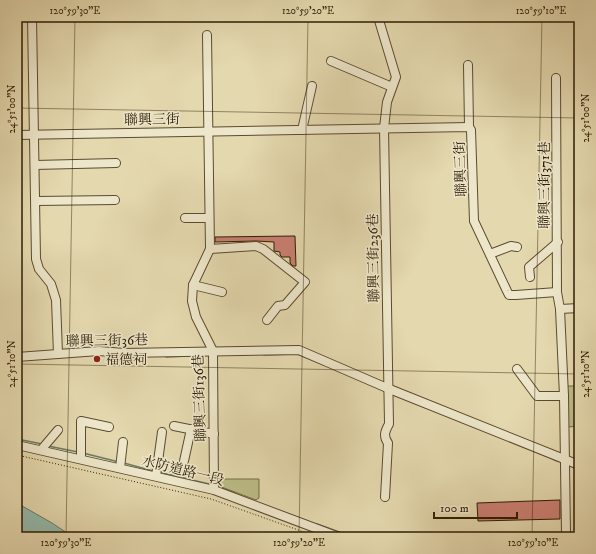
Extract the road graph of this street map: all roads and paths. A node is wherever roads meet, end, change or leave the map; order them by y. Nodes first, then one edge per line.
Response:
1 (32, 17) edge
2 (378, 17) edge
3 (207, 35) dead end
4 (331, 61) dead end
5 (468, 65) dead end
6 (556, 78) dead end
7 (312, 86) dead end
8 (392, 87) junction
9 (469, 127) junction
10 (384, 128) junction
11 (302, 130) junction
12 (209, 131) junction
13 (17, 135) edge
14 (34, 135) junction
15 (116, 163) dead end
16 (35, 165) junction
17 (115, 200) dead end
18 (36, 201) junction
19 (185, 218) dead end
20 (209, 218) junction
21 (558, 242) junction
22 (517, 247) dead end
23 (210, 249) junction
24 (490, 254) junction
25 (530, 277) dead end
26 (193, 285) junction
27 (222, 292) dead end
28 (557, 292) junction
29 (579, 308) edge
30 (560, 309) junction
31 (267, 320) dead end
32 (213, 351) junction
33 (58, 354) junction
34 (17, 357) edge
35 (518, 369) dead end
36 (387, 388) junction
37 (564, 396) junction
38 (109, 426) dead end
39 (174, 426) dead end
40 (192, 429) junction
41 (58, 430) dead end
42 (162, 432) dead end
43 (214, 434) junction
44 (123, 442) dead end
45 (17, 445) edge
46 (44, 447) junction
47 (17, 455) edge
48 (81, 455) junction
49 (564, 459) junction
50 (184, 461) dead end
51 (120, 464) junction
52 (579, 465) edge
53 (156, 473) junction
54 (214, 490) junction
55 (385, 497) dead end
56 (566, 533) dead end
57 (318, 537) edge
58 (339, 537) edge

1 - 14 street, 聯興三街36巷
2 - 8 street, 聯興三街236巷
3 - 12 street, 聯興三街136巷
4 - 8 street
5 - 9 street
6 - 21 street, 聯興三街371巷
7 - 11 street
8 - 10 street, 聯興三街236巷
9 - 10 street, 聯興三街
9 - 24 street, 聯興三街
10 - 11 street, 聯興三街
10 - 36 street, 聯興三街236巷
11 - 12 street, 聯興三街
12 - 14 street, 聯興三街
12 - 20 street, 聯興三街136巷
13 - 14 street, 聯興三街
14 - 16 street, 聯興三街36巷
15 - 16 street
16 - 18 street, 聯興三街36巷
17 - 18 street
18 - 33 street, 聯興三街36巷
19 - 20 street
20 - 23 street, 聯興三街136巷
21 - 25 street
21 - 28 street, 聯興三街371巷
22 - 24 street
23 - 26 street, 聯興三街136巷
23 - 31 street
24 - 28 street, 聯興三街
26 - 27 street
26 - 32 street, 聯興三街136巷
28 - 30 street
29 - 30 street
30 - 37 street
32 - 33 street, 聯興三街36巷
32 - 36 street
32 - 43 street, 聯興三街136巷
33 - 34 street
35 - 37 street
36 - 49 street
36 - 55 street, 聯興三街236巷
37 - 49 street
38 - 48 street
39 - 40 street
40 - 43 street
40 - 50 street
41 - 46 street
42 - 53 street
43 - 54 street, 聯興三街136巷
44 - 51 street
45 - 46 street, 水防道路一段
46 - 48 street, 水防道路一段
47 - 57 path
48 - 51 street, 水防道路一段
49 - 52 street
49 - 56 street
51 - 53 street, 水防道路一段
53 - 54 street, 水防道路一段
54 - 58 street, 水防道路一段

